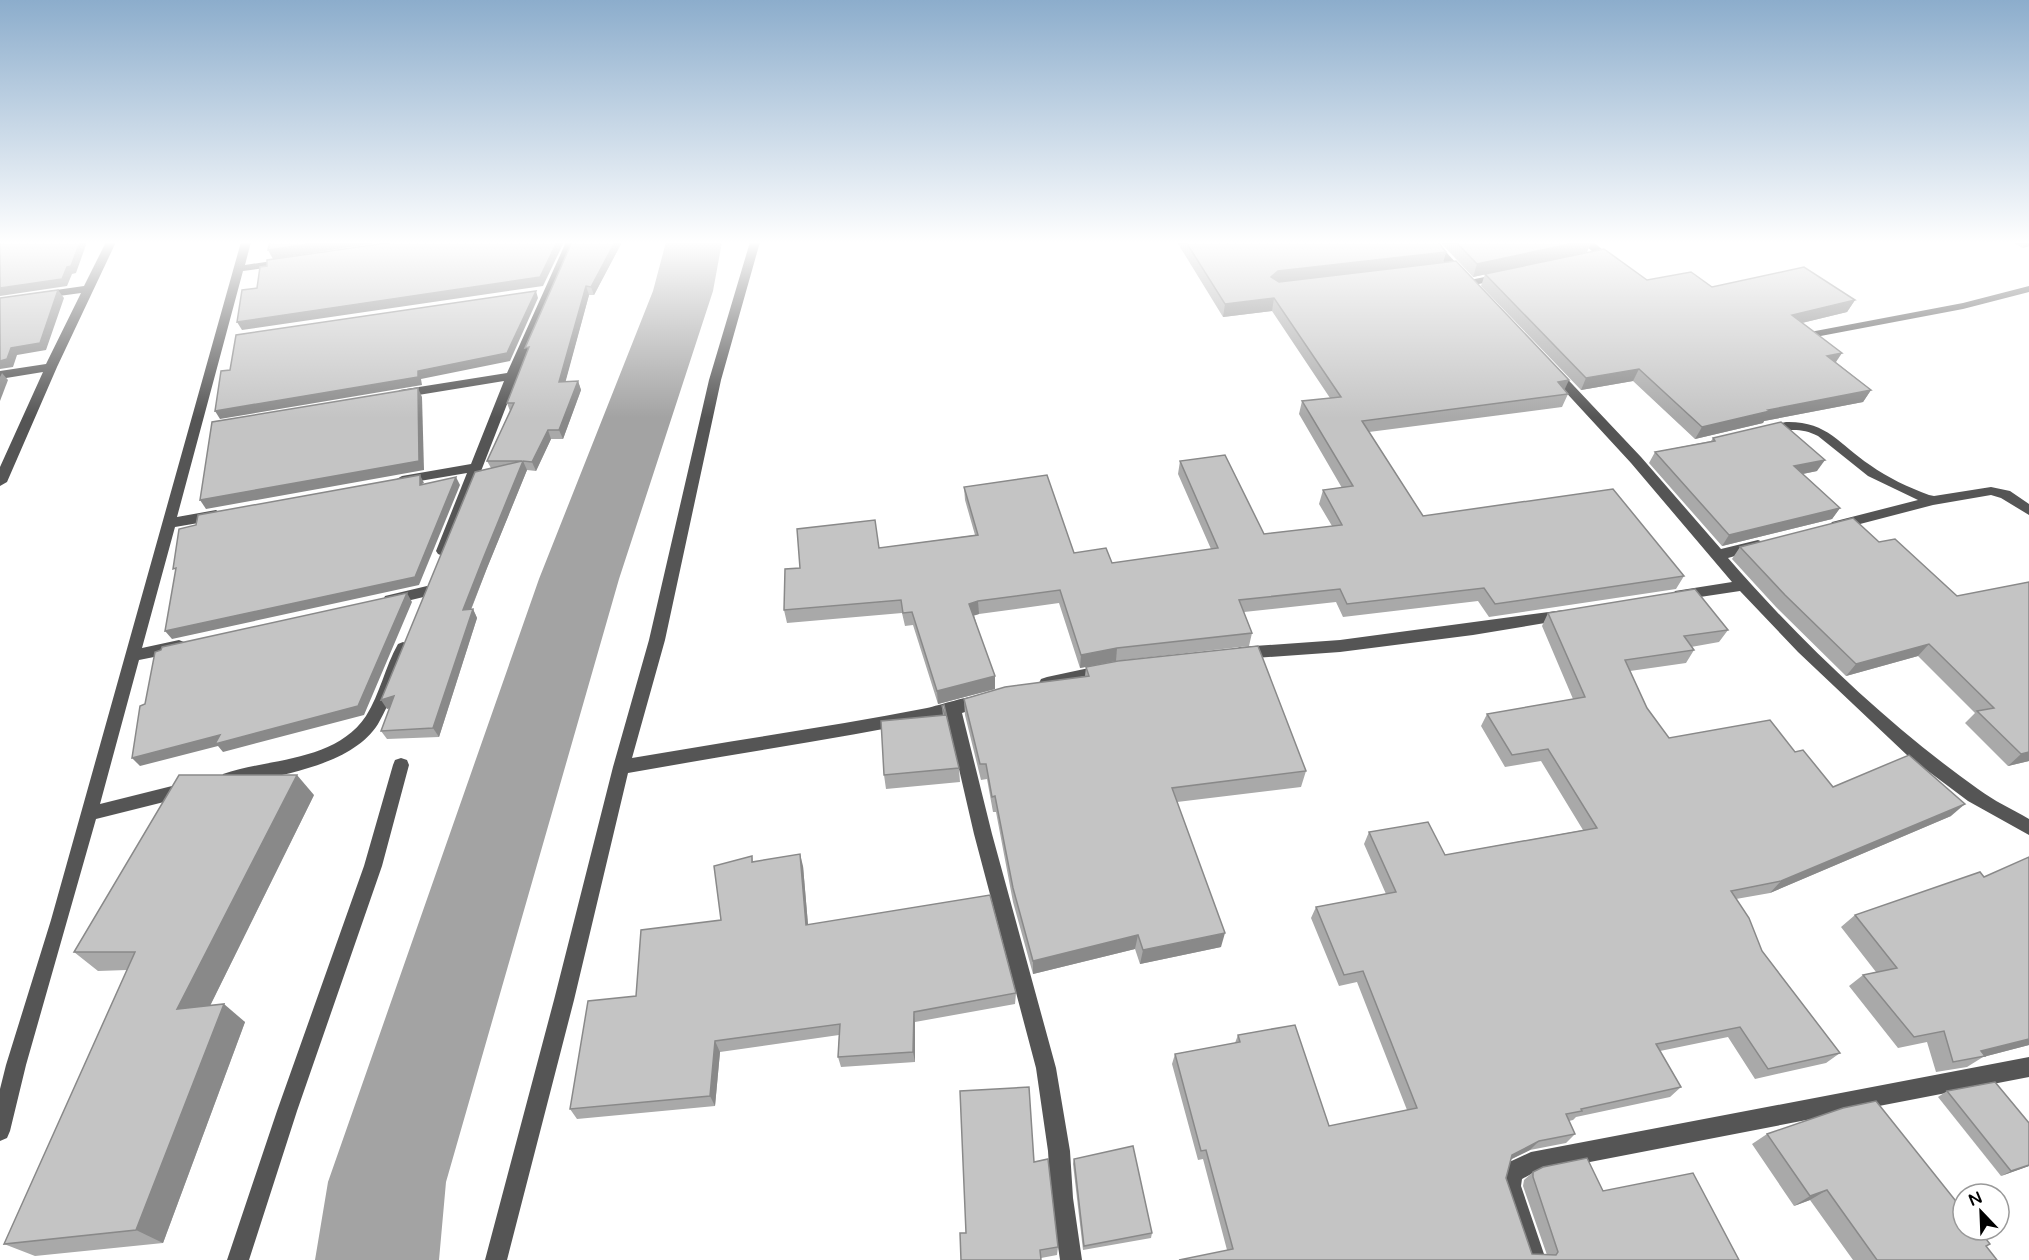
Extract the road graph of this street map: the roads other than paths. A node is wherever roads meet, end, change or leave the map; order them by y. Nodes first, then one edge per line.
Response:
1 (82, 301) edge
2 (232, 301) edge
3 (541, 301) edge
4 (738, 301) edge
5 (1984, 301) edge
6 (1810, 335) edge
7 (1540, 358) edge
8 (51, 367) junction
9 (0, 375) edge
10 (512, 376) junction
11 (383, 397) edge
12 (1757, 432) edge
13 (476, 467) junction
14 (0, 482) edge
15 (393, 482) edge
16 (1933, 501) junction
17 (2029, 510) edge
18 (228, 513) edge
19 (169, 523) junction
20 (1820, 530) edge
21 (1774, 541) edge
22 (1718, 555) junction
23 (440, 560) edge
24 (1743, 585) junction
25 (1662, 598) edge
26 (370, 604) edge
27 (1581, 612) edge
28 (418, 613) edge
29 (409, 635) edge
30 (189, 644) edge
31 (132, 656) junction
32 (1225, 656) edge
33 (1116, 669) edge
34 (1030, 687) edge
35 (997, 696) edge
36 (953, 709) junction
37 (401, 765) dead end
38 (621, 767) junction
39 (89, 814) junction
40 (2029, 828) edge
41 (2029, 1067) edge
42 (2, 1118) edge
43 (238, 1260) edge
44 (496, 1260) edge
45 (1071, 1260) edge
46 (1535, 1260) edge

1 - 8 street
2 - 19 street
3 - 10 street
4 - 38 street
5 - 6 street
7 - 22 street
8 - 9 street
8 - 14 street
10 - 11 street
10 - 13 street
12 - 16 street
13 - 15 street
13 - 23 street
16 - 17 street
16 - 20 street
18 - 19 street
19 - 31 street
21 - 22 street
22 - 24 street
24 - 25 street
24 - 40 street
26 - 28 street
27 - 32 street
29 - 39 street
30 - 31 street
31 - 39 street
33 - 34 street
35 - 36 street
36 - 38 street
36 - 45 street
37 - 43 street
38 - 44 street
39 - 42 street
41 - 46 street

